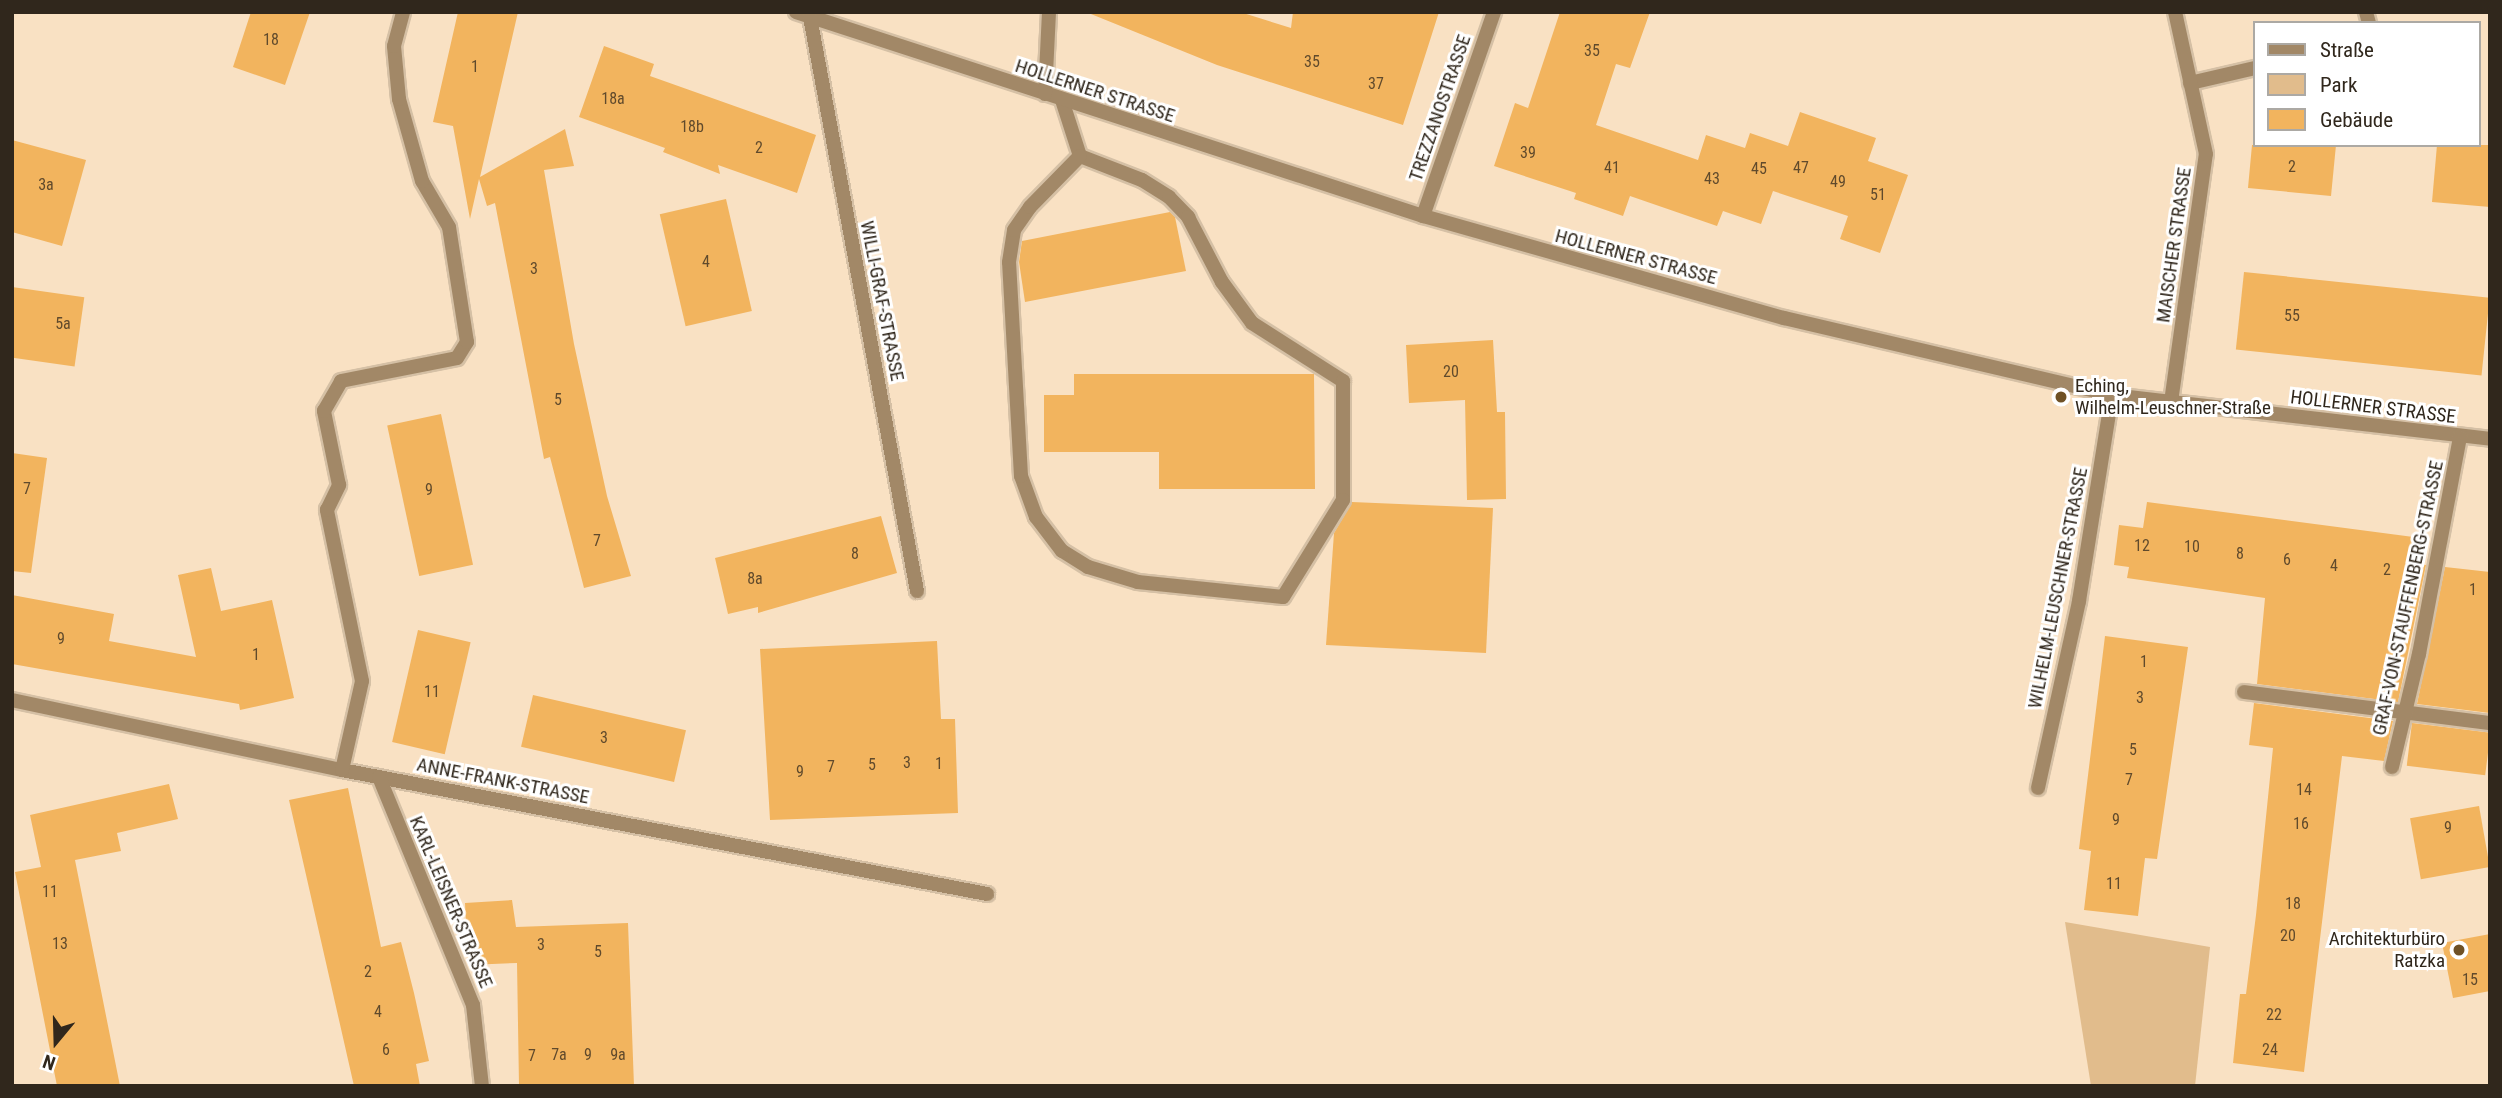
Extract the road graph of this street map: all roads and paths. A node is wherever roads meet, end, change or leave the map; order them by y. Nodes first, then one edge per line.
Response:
1 (402, 12) edge
2 (1049, 12) edge
3 (1494, 12) edge
4 (2175, 12) edge
5 (803, 15) edge
6 (2254, 68) edge
7 (2190, 83) junction
8 (1045, 94) junction
9 (1062, 100) junction
10 (1080, 156) junction
11 (1423, 216) junction
12 (2112, 395) junction
13 (2171, 402) junction
14 (2460, 437) junction
15 (2490, 439) edge
16 (917, 591) dead end
17 (2244, 692) dead end
18 (12, 700) edge
19 (2405, 712) junction
20 (2490, 723) edge
21 (2392, 767) dead end
22 (342, 770) junction
23 (379, 777) junction
24 (2038, 788) dead end
25 (987, 894) dead end
26 (482, 1086) edge

1 - 22 street
2 - 8 street
3 - 11 street, TREZZANOSTRASSE
4 - 7 street, MAISCHER STRASSE
5 - 8 street, HOLLERNER STRASSE
5 - 16 street, WILLI-GRAF-STRASSE
6 - 7 street
7 - 13 street, MAISCHER STRASSE
8 - 9 street, HOLLERNER STRASSE
9 - 10 street
9 - 11 street, HOLLERNER STRASSE
10 - 10 street
11 - 12 street, HOLLERNER STRASSE
12 - 13 street, HOLLERNER STRASSE
12 - 24 street, WILHELM-LEUSCHNER-STRASSE
13 - 14 street, HOLLERNER STRASSE
14 - 15 street, HOLLERNER STRASSE
14 - 19 street, GRAF-VON-STAUFFENBERG-STRASSE
17 - 19 street
18 - 22 street, ANNE-FRANK-STRASSE
19 - 20 street
19 - 21 street, GRAF-VON-STAUFFENBERG-STRASSE
22 - 23 street, ANNE-FRANK-STRASSE
23 - 25 street, ANNE-FRANK-STRASSE
23 - 26 street, KARL-LEISNER-STRASSE

